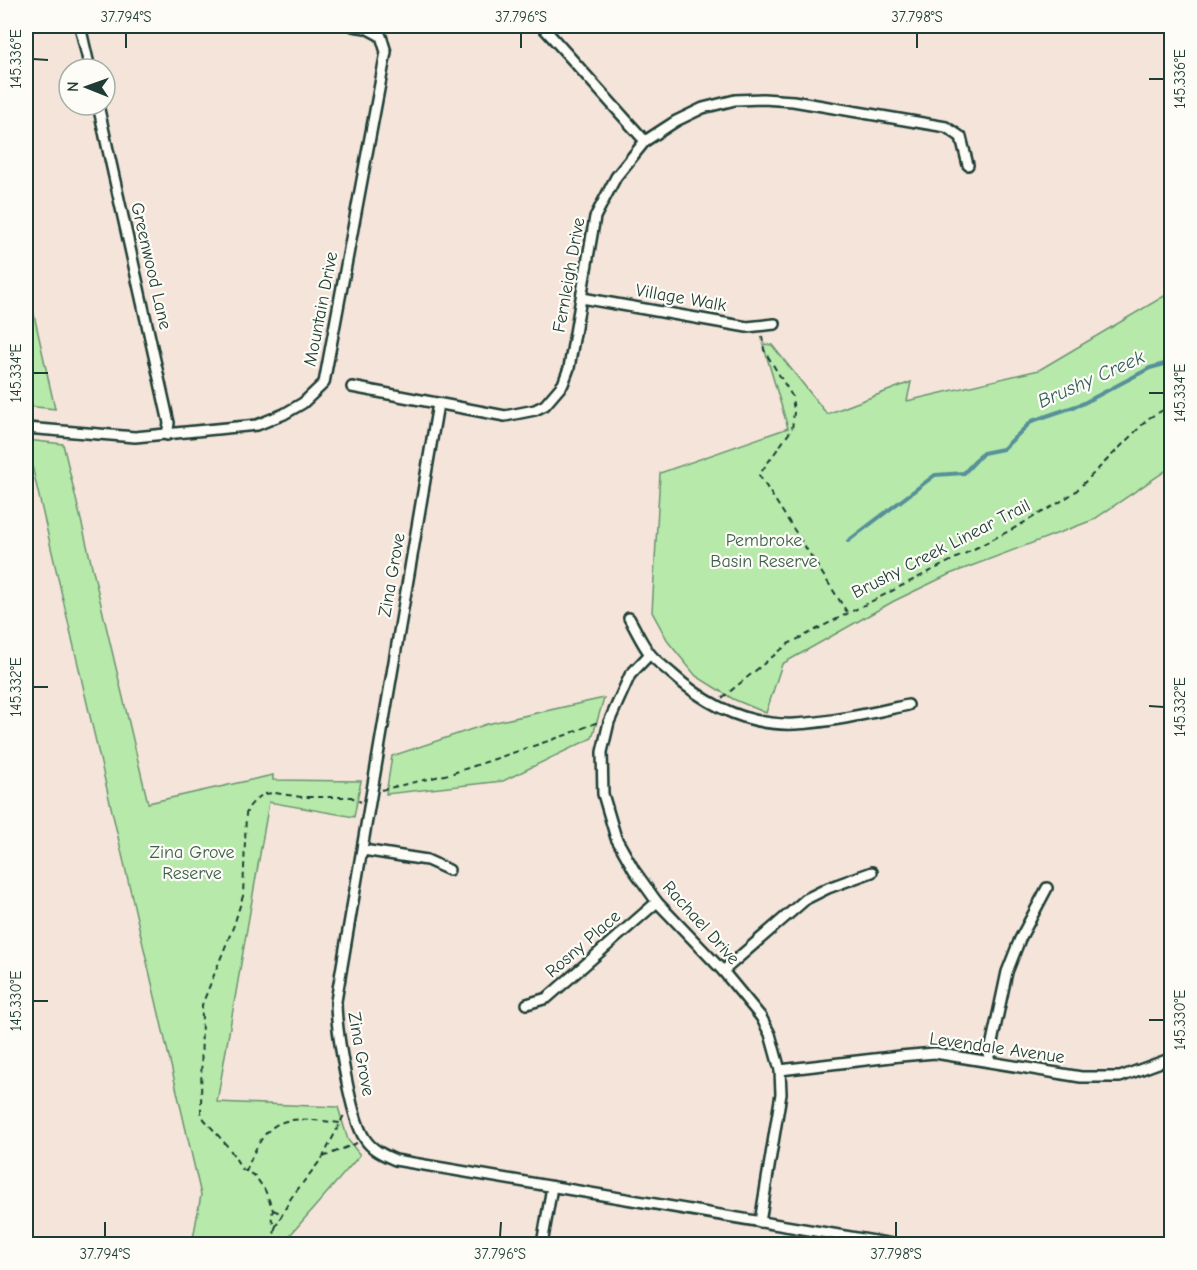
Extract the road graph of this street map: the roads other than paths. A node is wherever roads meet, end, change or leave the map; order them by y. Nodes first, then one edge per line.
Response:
1 (80, 26) edge
2 (353, 26) edge
3 (542, 26) edge
4 (87, 57) edge
5 (101, 117) edge
6 (645, 141) junction
7 (968, 165) dead end
8 (582, 298) junction
9 (775, 324) dead end
10 (352, 387) dead end
11 (438, 404) junction
12 (26, 428) edge
13 (167, 435) junction
14 (629, 618) dead end
15 (650, 654) junction
16 (909, 705) dead end
17 (363, 850) junction
18 (448, 870) dead end
19 (872, 872) dead end
20 (1047, 888) dead end
21 (657, 902) junction
22 (723, 971) junction
23 (528, 1004) dead end
24 (1172, 1058) edge
25 (988, 1060) junction
26 (780, 1070) junction
27 (552, 1187) junction
28 (760, 1222) junction
29 (542, 1245) edge
30 (892, 1245) edge

1 - 4 street
2 - 13 street, Mountain Drive
3 - 6 street
5 - 13 street, Greenwood Lane
6 - 7 street, Fernleigh Drive
6 - 8 street, Fernleigh Drive
8 - 9 street, Village Walk
8 - 11 street, Fernleigh Drive
10 - 11 street, Fernleigh Drive
11 - 17 street, Zina Grove
12 - 13 street, Mountain Drive
14 - 15 street
15 - 16 street
15 - 21 street, Rachael Drive
17 - 18 street
17 - 27 street, Zina Grove
19 - 22 street
20 - 25 street
21 - 22 street, Rachael Drive
21 - 23 street, Rosny Place
22 - 26 street, Rachael Drive
24 - 25 street, Levendale Avenue
25 - 26 street, Levendale Avenue
26 - 28 street, Rachael Drive
27 - 28 street
27 - 29 street
28 - 30 street

